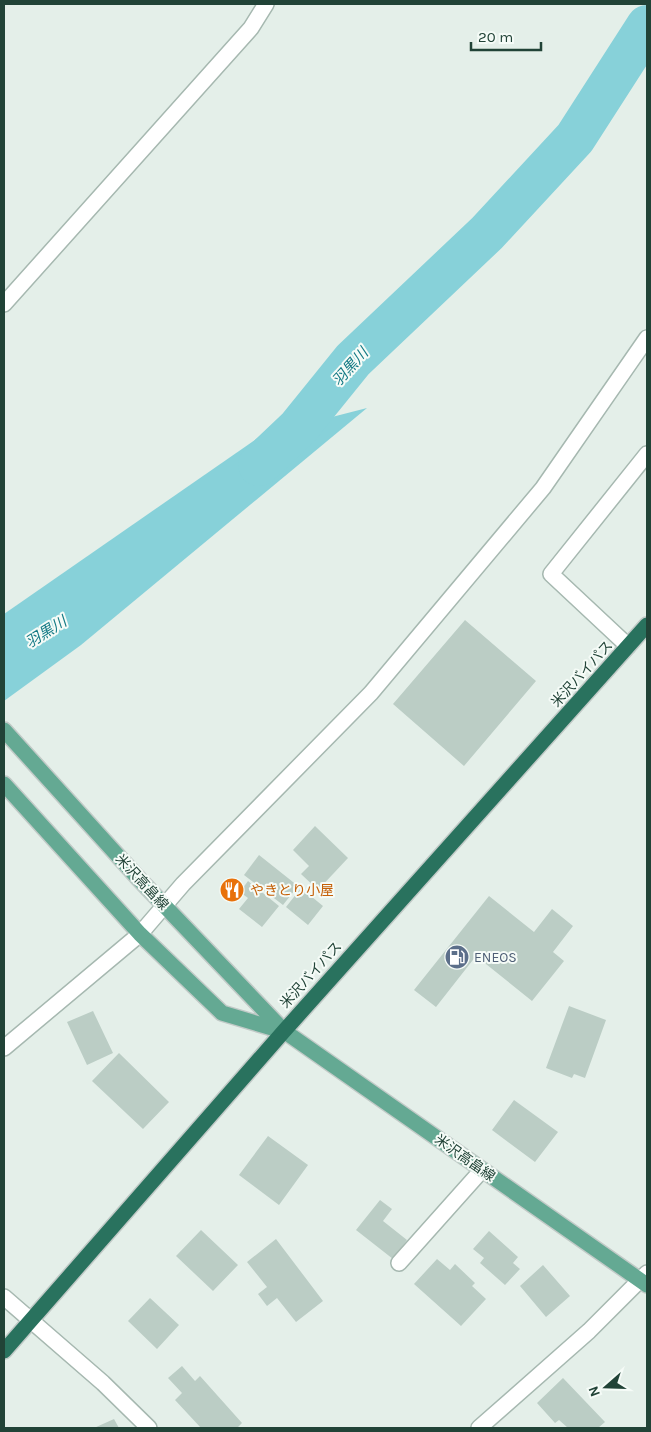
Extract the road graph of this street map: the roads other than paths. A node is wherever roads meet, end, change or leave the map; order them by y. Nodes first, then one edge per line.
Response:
1 (266, 4) edge
2 (4, 304) edge
3 (647, 338) edge
4 (647, 454) edge
5 (647, 625) edge
6 (628, 646) junction
7 (4, 730) edge
8 (4, 784) edge
9 (163, 905) junction
10 (140, 934) junction
11 (284, 1031) junction
12 (4, 1048) edge
13 (482, 1170) junction
14 (400, 1263) dead end
15 (645, 1280) edge
16 (4, 1297) edge
17 (31, 1321) junction
18 (4, 1351) edge
19 (149, 1428) edge
20 (479, 1428) edge

1 - 2 street
3 - 9 street
4 - 6 street
5 - 6 highway, 米沢バイパス
6 - 11 highway, 米沢バイパス
7 - 9 main road, 米沢高畠線
8 - 10 main road, 米沢高畠線
9 - 10 street
9 - 11 main road, 米沢高畠線
10 - 11 main road, 米沢高畠線
10 - 12 street
11 - 13 main road, 米沢高畠線
11 - 17 highway, 米沢バイパス
13 - 14 street
13 - 15 main road, 米沢高畠線
15 - 20 street
16 - 17 street
17 - 18 highway, 米沢バイパス
17 - 19 street

